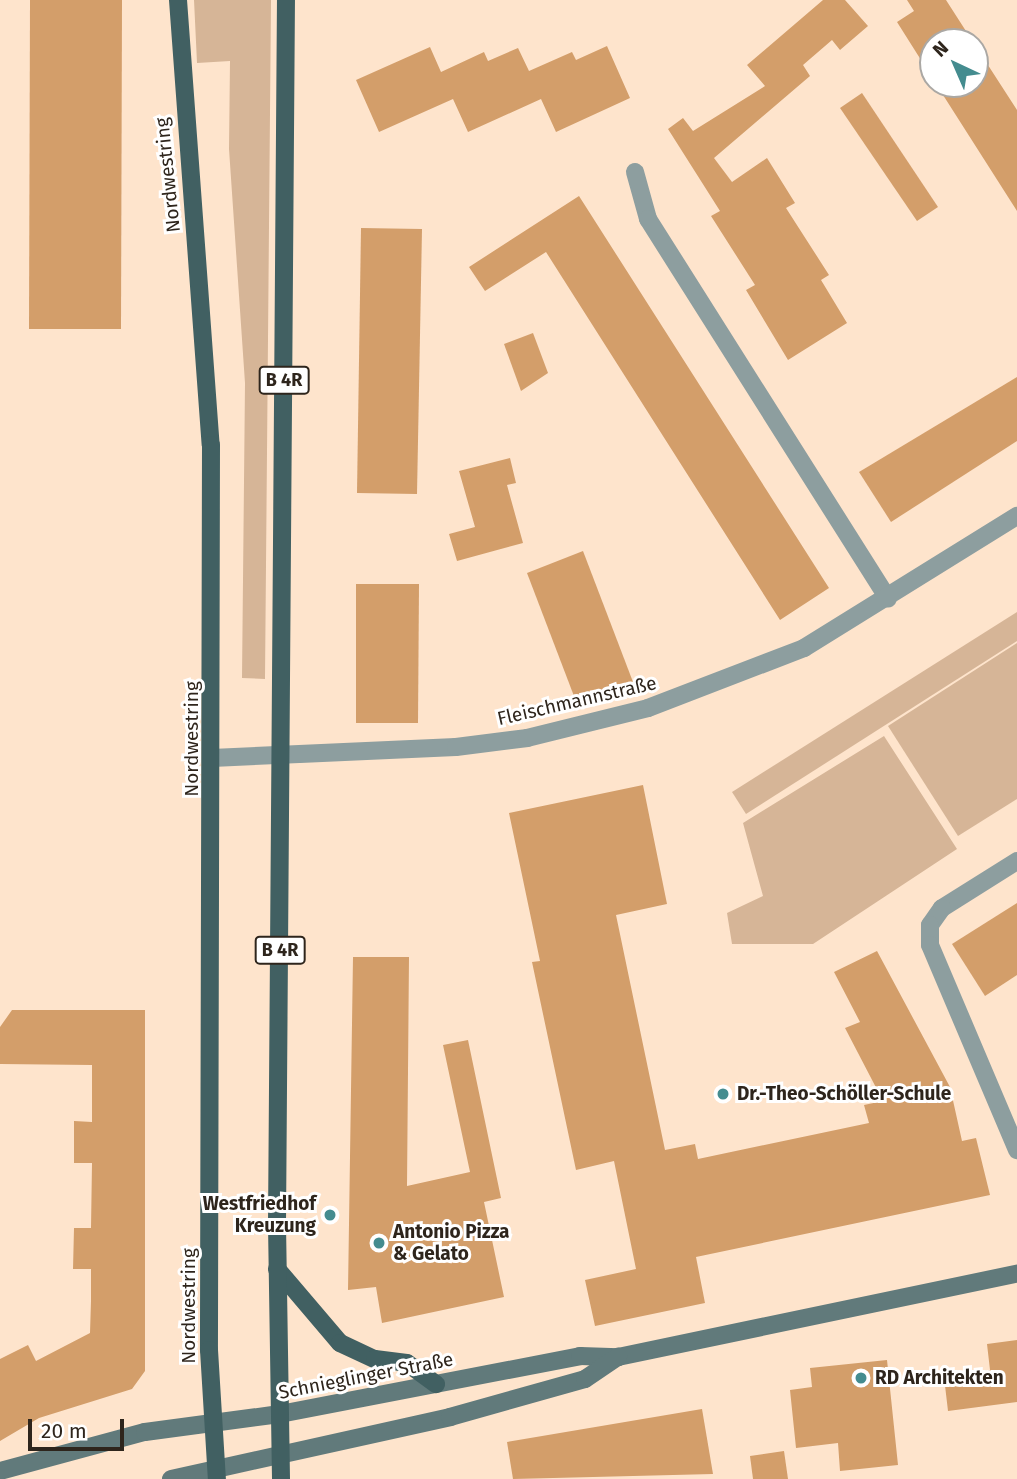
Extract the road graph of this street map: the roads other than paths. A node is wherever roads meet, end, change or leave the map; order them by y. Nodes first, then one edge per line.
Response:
1 (178, 0) edge
2 (286, 0) edge
3 (635, 172) dead end
4 (1017, 516) edge
5 (888, 598) junction
6 (212, 758) junction
7 (280, 759) junction
8 (1017, 861) edge
9 (1017, 1150) edge
10 (277, 1269) junction
11 (1017, 1274) edge
12 (618, 1357) junction
13 (436, 1384) junction
14 (280, 1414) junction
15 (212, 1423) junction
16 (280, 1459) junction
17 (0, 1471) edge
18 (217, 1475) edge
19 (171, 1479) edge
20 (281, 1479) edge

1 - 6 main road, Nordwestring
2 - 7 main road, B 4R
3 - 5 street
4 - 5 street, Fleischmannstraße
5 - 7 street, Fleischmannstraße
6 - 7 street, Fleischmannstraße
6 - 15 main road, Nordwestring
7 - 10 main road, B 4R
8 - 9 street
10 - 13 main road
10 - 14 main road, B 4R
11 - 12 main road, Schnieglinger Straße
12 - 13 main road, Schnieglinger Straße
12 - 16 main road, Schnieglinger Straße
13 - 14 main road, Schnieglinger Straße
14 - 15 main road, Schnieglinger Straße
14 - 16 main road, B 4R
15 - 17 main road, Schnieglinger Straße
15 - 18 main road, Nordwestring
16 - 18 main road, Schnieglinger Straße
16 - 20 main road, B 4R
18 - 19 main road, Schnieglinger Straße

